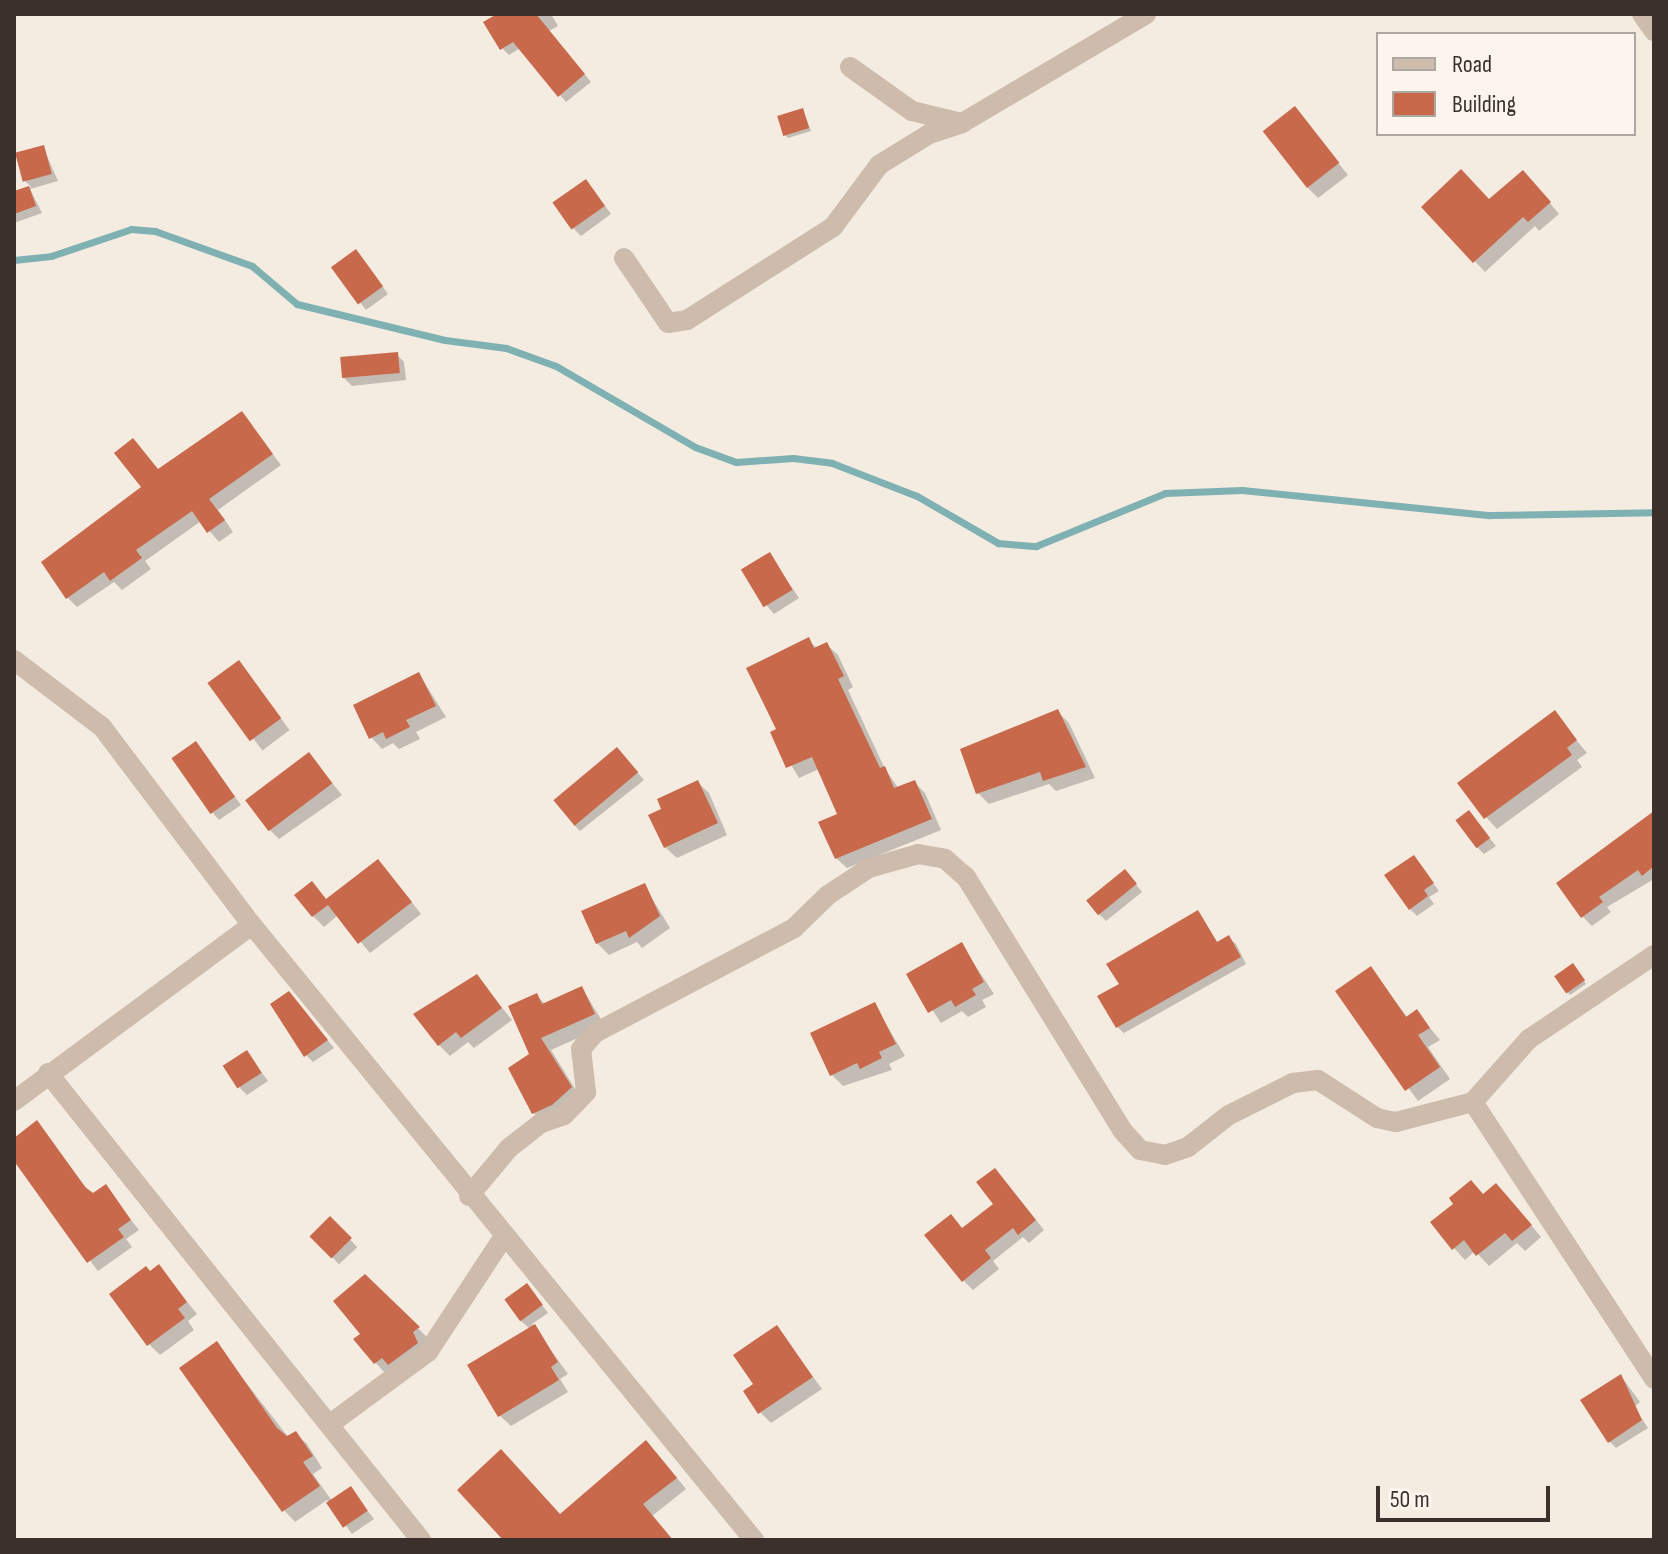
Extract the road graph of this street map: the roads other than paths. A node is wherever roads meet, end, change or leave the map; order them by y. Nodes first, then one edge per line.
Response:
1 (1146, 14) edge
2 (1642, 14) edge
3 (1654, 31) edge
4 (850, 67) dead end
5 (962, 123) junction
6 (624, 258) dead end
7 (14, 660) edge
8 (252, 925) junction
9 (1654, 955) edge
10 (48, 1073) junction
11 (14, 1101) edge
12 (1473, 1102) junction
13 (469, 1196) junction
14 (505, 1235) junction
15 (1654, 1379) edge
16 (330, 1424) junction
17 (421, 1540) edge
18 (754, 1540) edge

1 - 5 street
2 - 3 street
4 - 5 street
5 - 6 street
7 - 8 street
8 - 10 street
8 - 13 street
9 - 12 street
10 - 11 street
10 - 16 street
12 - 13 street
12 - 15 street
13 - 14 street
14 - 16 street
14 - 18 street
16 - 17 street

